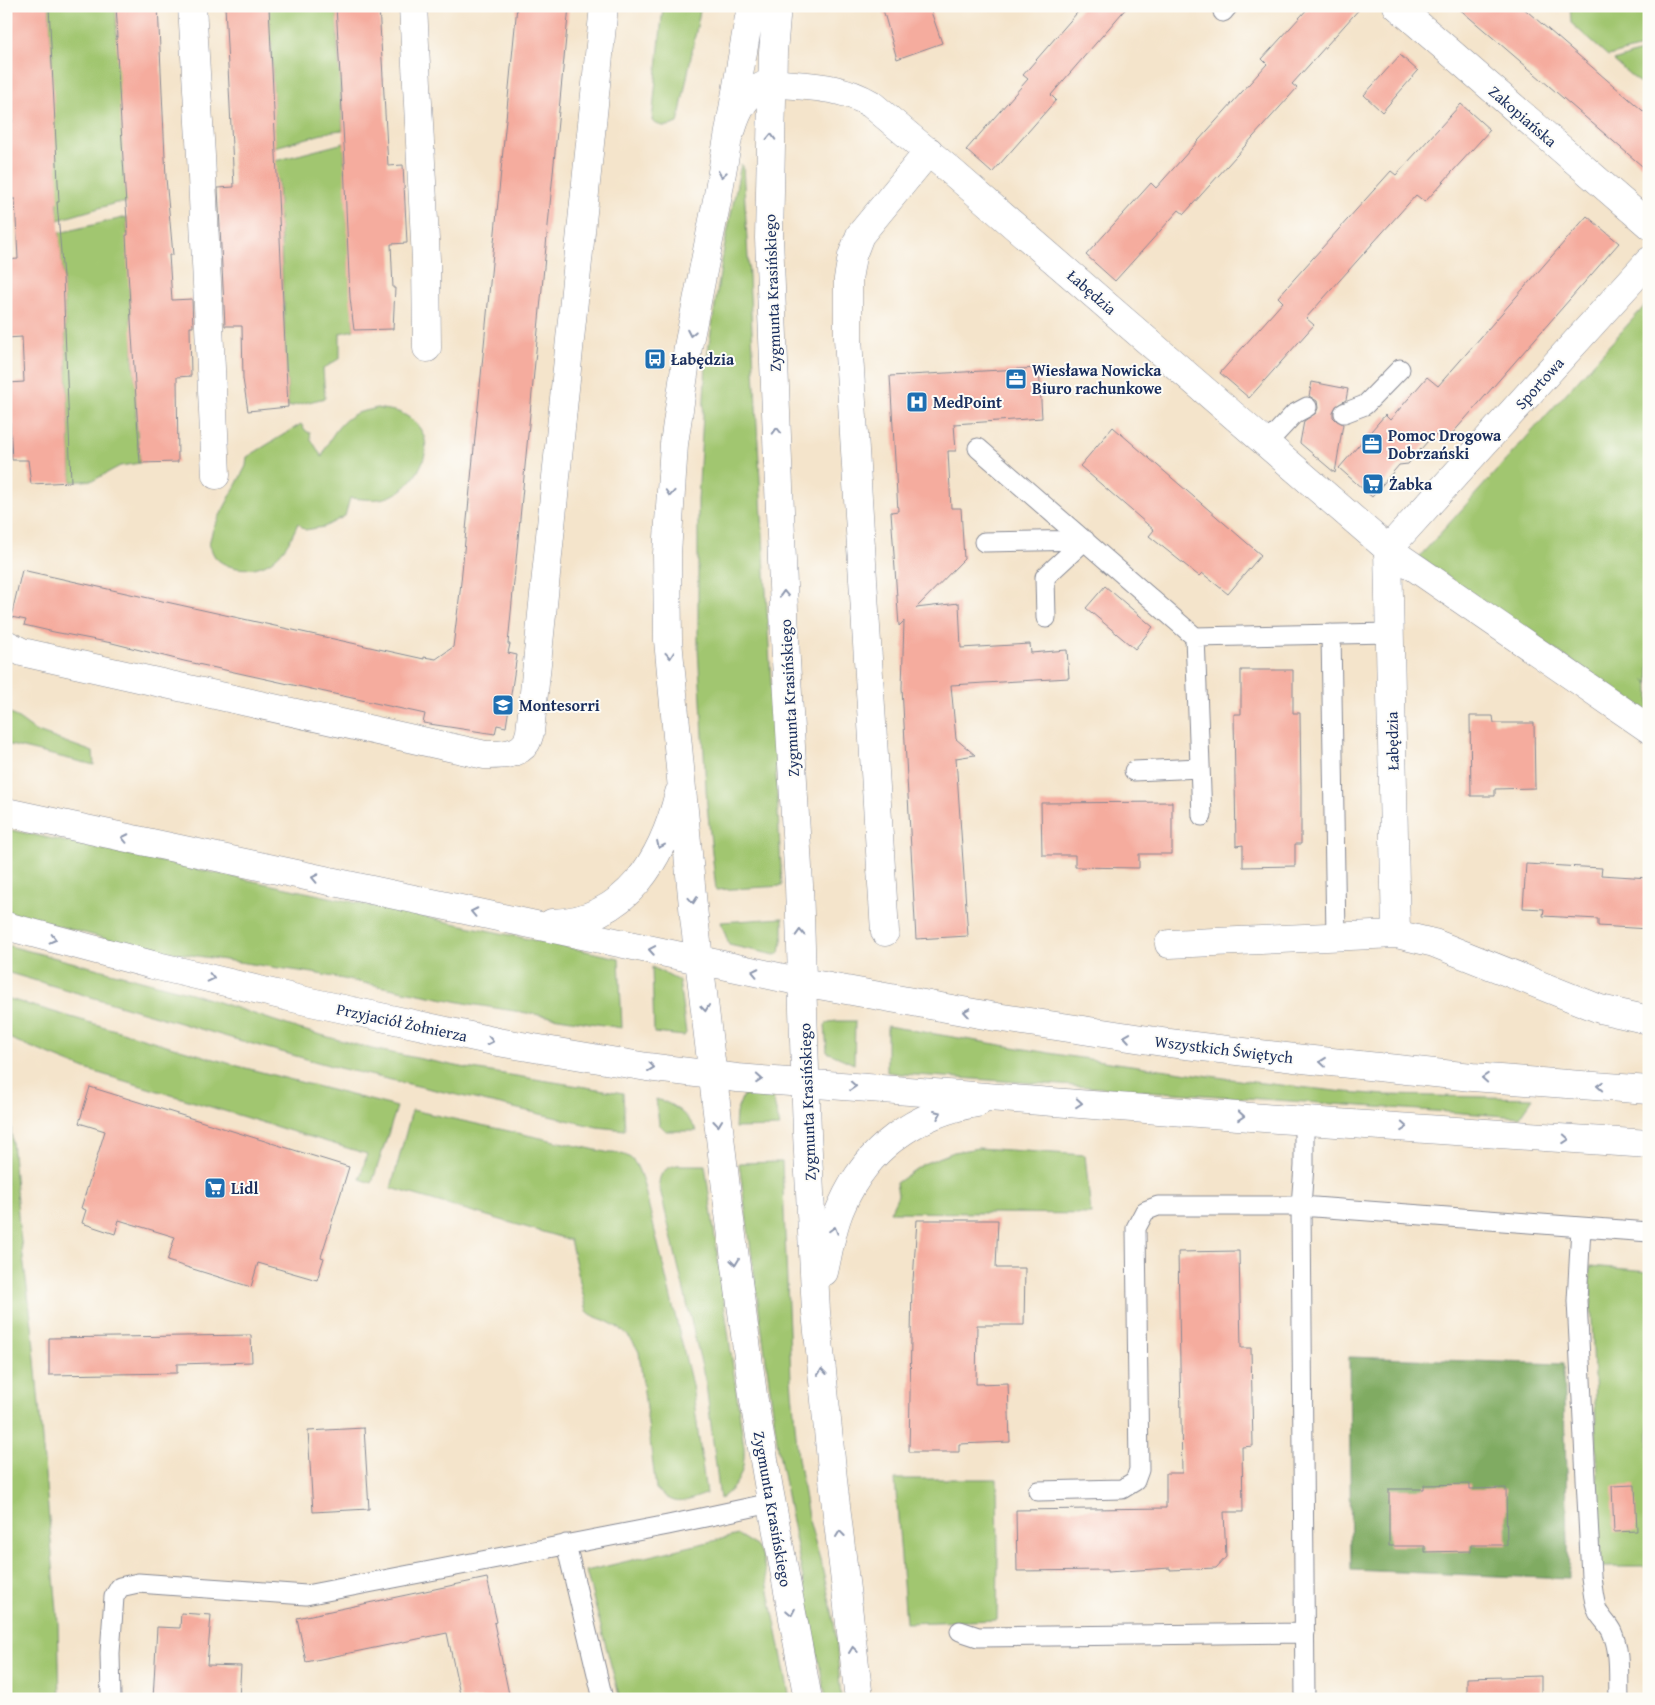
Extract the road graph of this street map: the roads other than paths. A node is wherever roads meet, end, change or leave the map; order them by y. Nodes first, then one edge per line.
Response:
1 (192, 6) edge
2 (413, 6) edge
3 (604, 6) edge
4 (777, 6) edge
5 (1397, 6) edge
6 (750, 14) edge
7 (773, 84) junction
8 (726, 146) junction
9 (929, 151) junction
10 (1649, 225) edge
11 (1649, 261) edge
12 (427, 348) dead end
13 (1400, 370) dead end
14 (1307, 407) dead end
15 (1344, 413) dead end
16 (1266, 444) junction
17 (978, 448) dead end
18 (216, 475) dead end
19 (1085, 540) junction
20 (984, 542) dead end
21 (1388, 549) junction
22 (1046, 618) dead end
23 (1390, 633) junction
24 (1331, 634) junction
25 (1195, 637) junction
26 (6, 644) edge
27 (1649, 729) edge
28 (1200, 768) junction
29 (1134, 771) dead end
30 (681, 782) junction
31 (6, 812) edge
32 (1202, 816) dead end
33 (521, 923) junction
34 (6, 926) edge
35 (885, 932) dead end
36 (1396, 934) junction
37 (1336, 937) junction
38 (1169, 944) dead end
39 (699, 960) junction
40 (802, 982) junction
41 (1649, 1020) edge
42 (712, 1075) junction
43 (805, 1083) junction
44 (1649, 1090) edge
45 (1031, 1099) junction
46 (1304, 1120) junction
47 (1649, 1144) edge
48 (1301, 1206) junction
49 (1581, 1227) junction
50 (1649, 1232) edge
51 (816, 1312) junction
52 (1038, 1491) dead end
53 (771, 1503) junction
54 (566, 1544) junction
55 (960, 1631) dead end
56 (1304, 1633) junction
57 (111, 1699) edge
58 (603, 1699) edge
59 (808, 1699) edge
60 (859, 1699) edge
61 (1305, 1699) edge
62 (1618, 1699) edge

1 - 18 street
2 - 12 street
3 - 26 street
4 - 7 street, Zygmunta Krasińskiego
5 - 10 street, Zakopiańska
6 - 7 street, Zygmunta Krasińskiego
6 - 8 street, Zygmunta Krasińskiego
7 - 8 street, Zygmunta Krasińskiego
7 - 9 street, Łabędzia
40 -> 7 street, Zygmunta Krasińskiego
8 -> 30 street, Zygmunta Krasińskiego
9 - 16 street, Łabędzia
9 - 35 street
11 - 21 street, Sportowa
13 - 15 lane
14 - 16 lane
16 - 21 street, Łabędzia
17 - 19 lane
19 - 20 lane
19 - 22 lane
19 - 25 lane
21 - 23 street, Łabędzia
21 - 27 street, Łabędzia
23 - 24 lane
23 - 36 street, Łabędzia
24 - 25 lane
24 - 37 lane
25 - 28 lane
28 - 29 lane
28 - 32 lane
30 -> 33 street, Zygmunta Krasińskiego
30 -> 39 street, Zygmunta Krasińskiego
33 -> 31 street
39 -> 33 street
34 -> 42 street, Przyjaciół Żołnierza
36 - 37 street
36 - 41 street
37 - 38 street
40 -> 39 street
39 -> 42 street, Zygmunta Krasińskiego
40 - 43 street, Zygmunta Krasińskiego
44 -> 40 street, Wszystkich Świętych
42 -> 43 street, Przyjaciół Żołnierza
42 -> 53 street, Zygmunta Krasińskiego
43 -> 45 street
43 - 51 street, Zygmunta Krasińskiego
45 -> 46 street
51 -> 45 street, Zygmunta Krasińskiego
46 -> 47 street
46 - 48 lane
48 - 49 lane
48 - 52 lane
48 - 56 lane
49 - 50 lane
49 - 62 lane
60 -> 51 street, Zygmunta Krasińskiego
53 - 54 lane
53 -> 59 street, Zygmunta Krasińskiego
54 - 57 lane
54 - 58 lane
55 - 56 lane
56 - 61 lane

